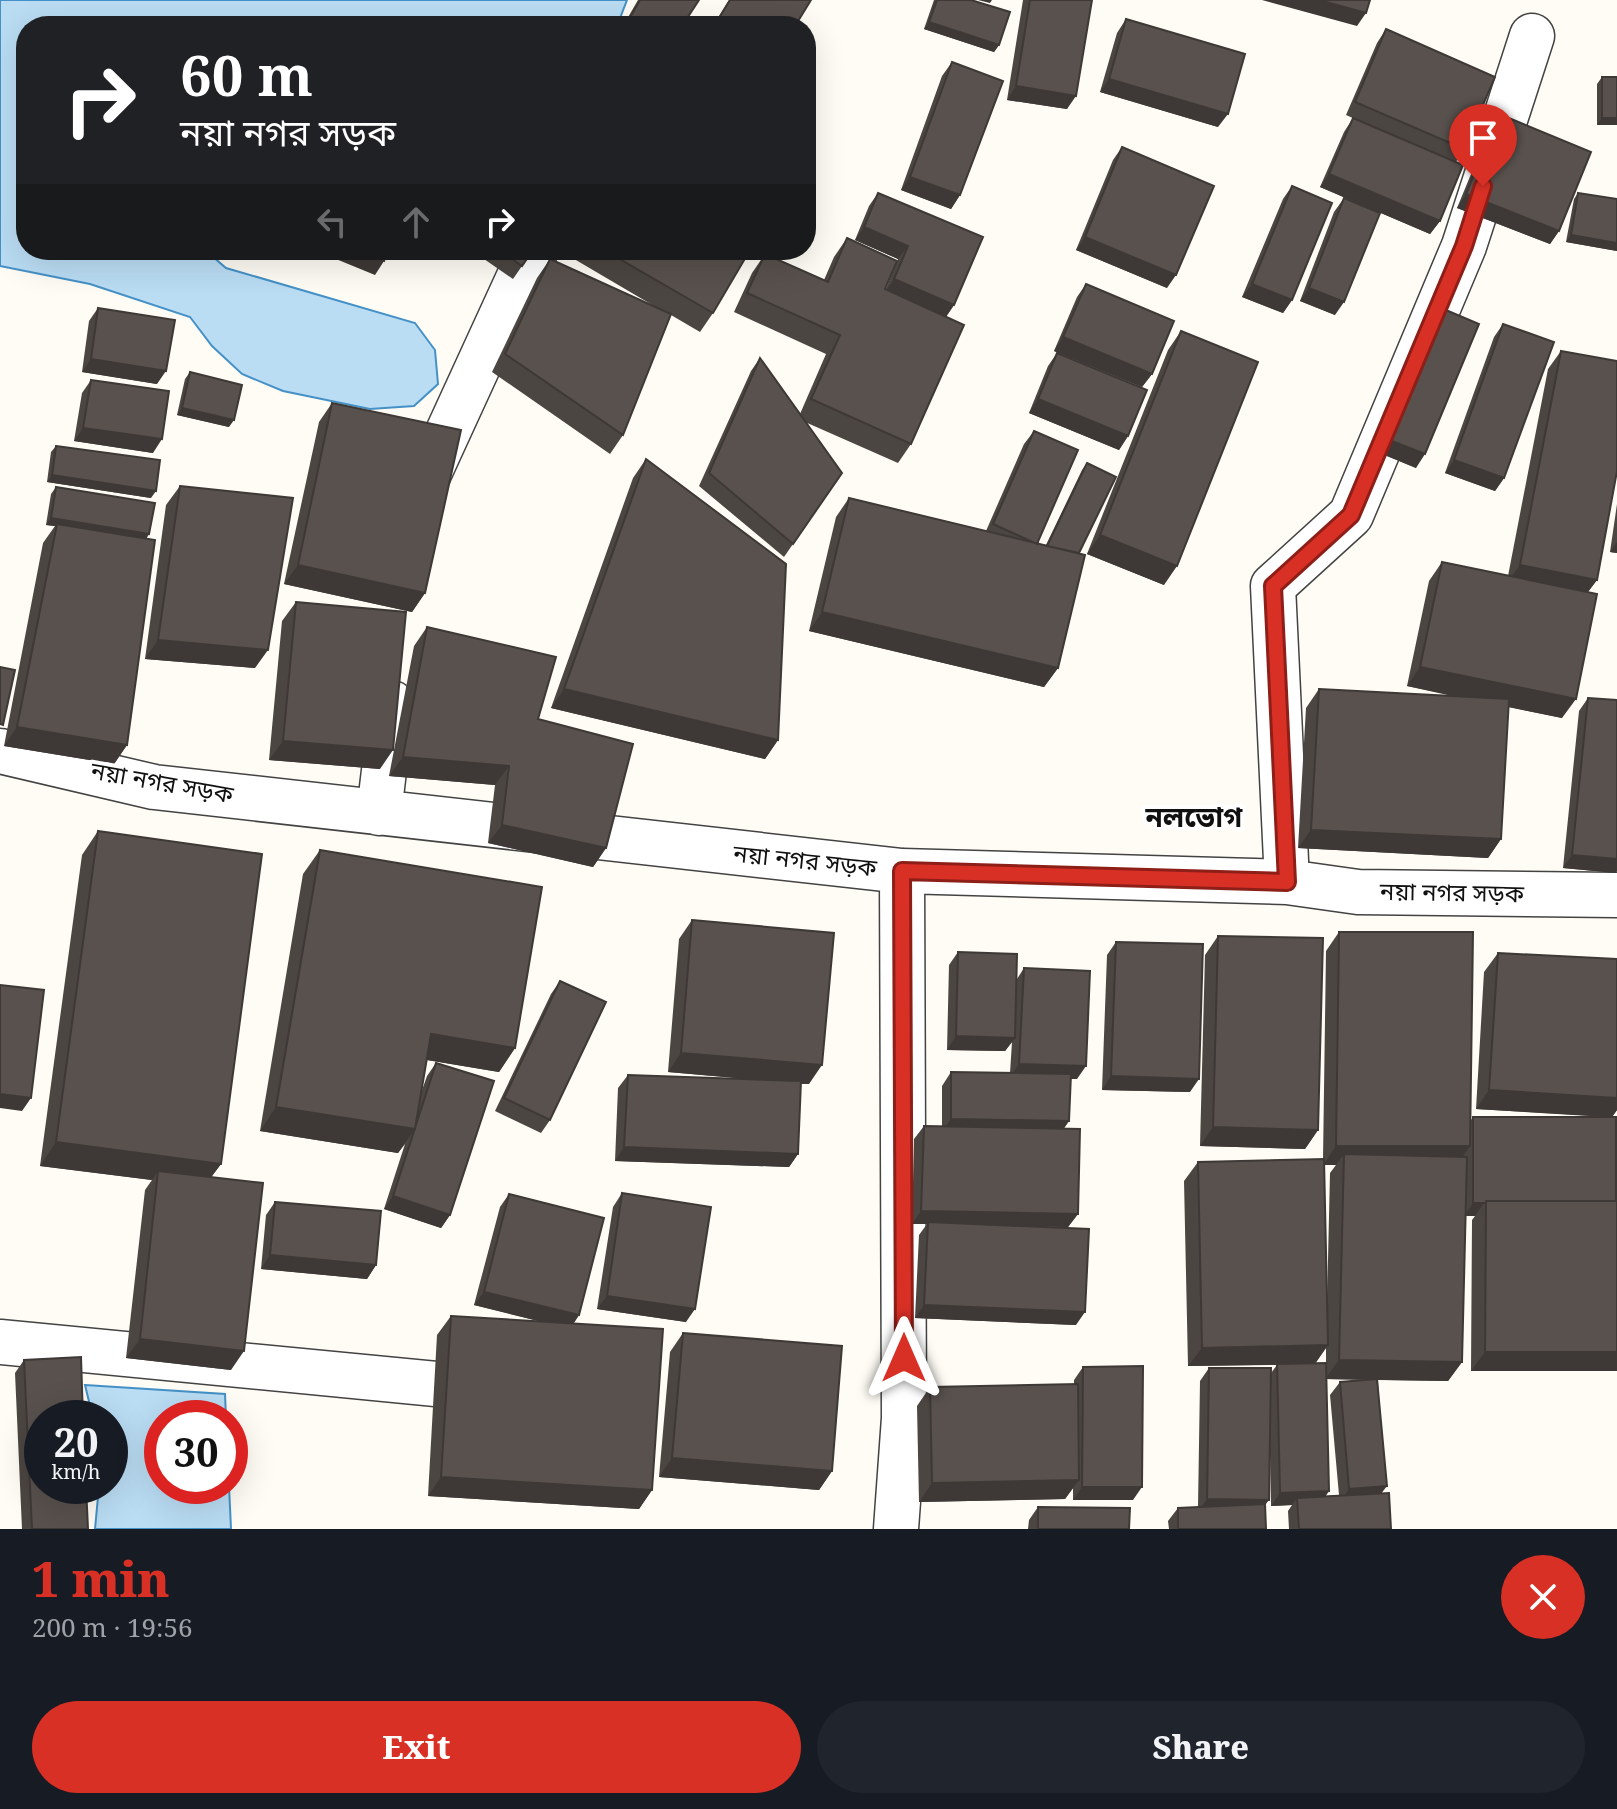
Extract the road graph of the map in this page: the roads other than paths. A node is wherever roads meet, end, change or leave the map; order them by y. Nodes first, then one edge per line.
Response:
1 (1532, 36) dead end
2 (530, 260) edge
3 (412, 521) edge
4 (397, 659) edge
5 (0, 751) edge
6 (379, 813) junction
7 (902, 871) junction
8 (1287, 882) junction
9 (1358, 892) junction
10 (1617, 895) edge
11 (1355, 940) edge
12 (0, 1342) edge
13 (436, 1384) dead end
14 (896, 1529) edge

1 - 8 street
2 - 3 street
4 - 6 street
5 - 6 street, নয়া নগর সড়ক
6 - 7 street, নয়া নগর সড়ক
7 - 8 street, নয়া নগর সড়ক
7 - 14 street
8 - 9 street, নয়া নগর সড়ক
9 - 10 street, নয়া নগর সড়ক
9 - 11 street
12 - 13 street

